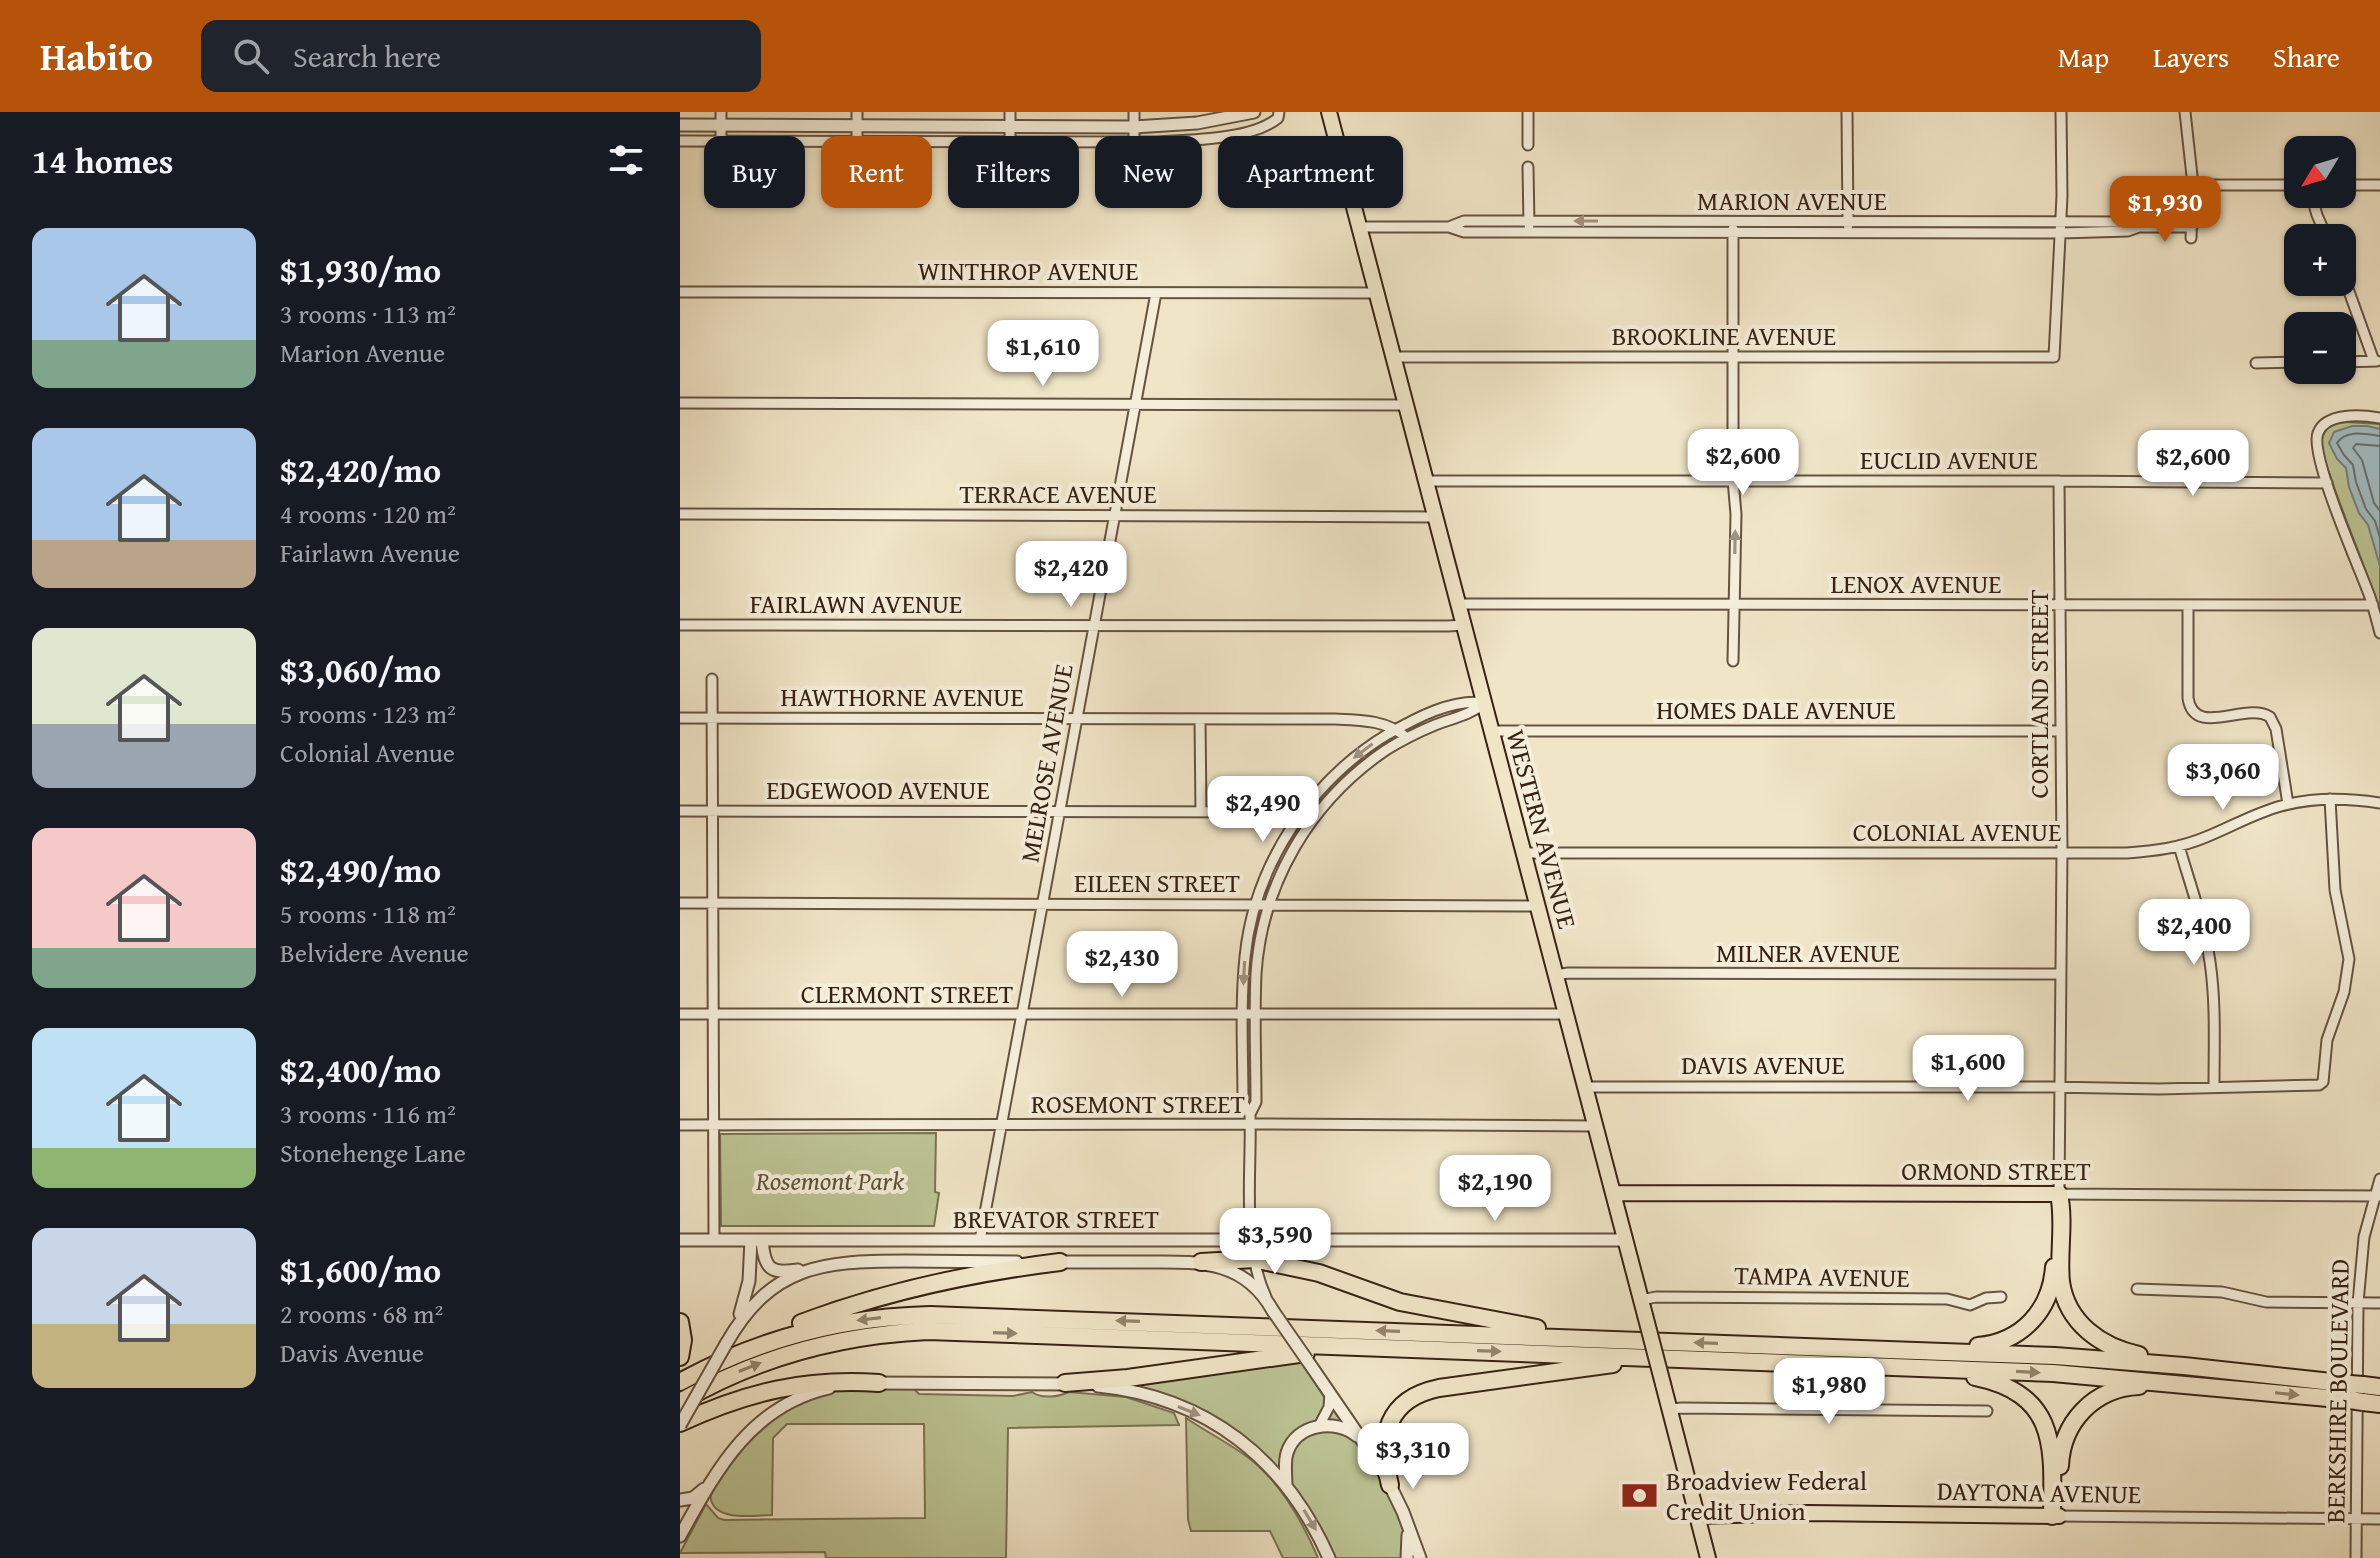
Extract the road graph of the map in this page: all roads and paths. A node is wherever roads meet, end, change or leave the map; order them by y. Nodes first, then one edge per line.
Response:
1 (721, 112) edge
2 (857, 112) edge
3 (1010, 112) edge
4 (1134, 112) edge
5 (1254, 112) edge
6 (1279, 112) edge
7 (1329, 112) edge
8 (1528, 112) edge
9 (1847, 112) edge
10 (2061, 112) edge
11 (2185, 112) edge
12 (680, 125) edge
13 (721, 125) junction
14 (857, 125) junction
15 (1010, 126) junction
16 (1134, 127) junction
17 (721, 136) edge
18 (857, 136) edge
19 (1010, 136) edge
20 (1134, 136) edge
21 (1202, 139) edge
22 (680, 141) edge
23 (704, 141) edge
24 (1528, 145) dead end
25 (1528, 167) dead end
26 (2193, 185) junction
27 (2284, 185) edge
28 (2356, 185) edge
29 (2380, 185) edge
30 (1359, 227) junction
31 (1529, 227) junction
32 (1733, 227) junction
33 (1848, 227) junction
34 (2061, 228) junction
35 (680, 292) edge
36 (1156, 293) junction
37 (1377, 293) junction
38 (2351, 296) edge
39 (1734, 356) junction
40 (1393, 357) junction
41 (2377, 361) edge
42 (2284, 362) edge
43 (2356, 362) edge
44 (2256, 363) dead end
45 (680, 403) edge
46 (1135, 404) junction
47 (1406, 405) junction
48 (2380, 418) edge
49 (1733, 480) junction
50 (1426, 481) junction
51 (2059, 481) junction
52 (2327, 483) junction
53 (680, 514) edge
54 (1115, 515) junction
55 (1435, 517) junction
56 (1458, 604) junction
57 (1733, 604) junction
58 (2060, 604) junction
59 (2188, 605) junction
60 (2373, 605) junction
61 (680, 625) edge
62 (1094, 625) junction
63 (1464, 625) junction
64 (2380, 633) edge
65 (1733, 661) dead end
66 (712, 679) dead end
67 (1485, 703) junction
68 (680, 718) edge
69 (711, 718) junction
70 (1076, 719) junction
71 (1200, 719) junction
72 (1396, 729) junction
73 (1492, 731) junction
74 (2060, 731) junction
75 (1407, 738) junction
76 (2330, 799) junction
77 (2380, 803) edge
78 (2288, 804) junction
79 (680, 811) edge
80 (711, 811) junction
81 (1060, 811) junction
82 (1201, 812) junction
83 (1302, 812) junction
84 (1315, 815) junction
85 (2179, 846) junction
86 (2062, 852) junction
87 (1524, 853) junction
88 (680, 903) edge
89 (714, 903) junction
90 (1042, 904) junction
91 (1256, 904) junction
92 (1270, 904) junction
93 (1538, 906) junction
94 (2059, 974) junction
95 (1556, 975) junction
96 (680, 1014) edge
97 (1566, 1014) junction
98 (714, 1015) junction
99 (1022, 1015) junction
100 (1243, 1015) junction
101 (1256, 1015) junction
102 (1585, 1087) junction
103 (2060, 1087) junction
104 (2214, 1087) junction
105 (1250, 1119) junction
106 (680, 1125) edge
107 (714, 1126) junction
108 (1000, 1126) junction
109 (1595, 1126) junction
110 (2380, 1179) edge
111 (1613, 1193) junction
112 (2059, 1194) junction
113 (2378, 1196) edge
114 (680, 1240) edge
115 (714, 1240) junction
116 (757, 1240) junction
117 (980, 1240) junction
118 (1625, 1240) junction
119 (1251, 1241) junction
120 (1250, 1260) junction
121 (1060, 1262) junction
122 (1201, 1262) junction
123 (811, 1269) junction
124 (1247, 1281) junction
125 (2137, 1289) dead end
126 (2001, 1297) dead end
127 (1641, 1300) junction
128 (2358, 1303) junction
129 (2380, 1303) edge
130 (1270, 1306) junction
131 (680, 1322) edge
132 (1634, 1340) junction
133 (726, 1344) junction
134 (1450, 1350) junction
135 (680, 1357) edge
136 (1895, 1358) junction
137 (1704, 1359) junction
138 (701, 1371) junction
139 (2226, 1379) junction
140 (680, 1382) edge
141 (879, 1383) junction
142 (1065, 1383) junction
143 (1330, 1393) junction
144 (2365, 1394) edge
145 (680, 1402) edge
146 (1669, 1409) junction
147 (1987, 1411) dead end
148 (680, 1424) edge
149 (1319, 1426) junction
150 (1366, 1445) junction
151 (712, 1479) junction
152 (1390, 1485) junction
153 (1286, 1486) junction
154 (680, 1500) edge
155 (1697, 1516) junction
156 (2056, 1516) junction
157 (2356, 1519) junction
158 (2380, 1519) edge
159 (1408, 1526) junction
160 (680, 1536) edge
161 (1329, 1558) edge
162 (1407, 1558) edge
163 (1420, 1558) edge
164 (1708, 1558) edge
165 (2356, 1558) edge

1 - 13 street
2 - 14 street
3 - 15 street
4 - 16 street
5 - 16 street
6 - 21 street
7 - 30 main road, WESTERN AVENUE
8 - 24 street
9 - 33 street
10 - 34 street
11 - 26 street
12 - 13 street
13 - 14 street
13 - 17 street
14 - 15 street
14 - 18 street
15 - 16 street
15 - 19 street
16 - 20 street
22 - 23 street
25 - 31 street
26 - 27 street
26 - 34 street, MARION AVENUE
28 - 29 street
30 - 31 street, MARION AVENUE
30 - 37 main road, WESTERN AVENUE
31 - 32 street, MARION AVENUE
32 - 33 street, MARION AVENUE
32 - 39 street
33 - 34 street, MARION AVENUE
34 - 39 street, BROOKLINE AVENUE
35 - 36 street, WINTHROP AVENUE
36 - 37 street, WINTHROP AVENUE
36 - 46 street, MELROSE AVENUE
37 - 40 main road, WESTERN AVENUE
38 - 41 street
39 - 40 street, BROOKLINE AVENUE
39 - 49 street
40 - 47 main road, WESTERN AVENUE
41 - 43 street
42 - 44 street
45 - 46 street
46 - 47 street
46 - 54 street, MELROSE AVENUE
47 - 50 main road, WESTERN AVENUE
48 - 52 street
49 - 50 street, EUCLID AVENUE
49 - 51 street, EUCLID AVENUE
57 -> 49 street
50 - 55 main road, WESTERN AVENUE
51 - 52 street, EUCLID AVENUE
51 - 58 street, CORTLAND STREET
52 - 60 street
53 - 54 street, TERRACE AVENUE
54 - 55 street, TERRACE AVENUE
54 - 62 street, MELROSE AVENUE
55 - 56 main road, WESTERN AVENUE
56 - 57 street, LENOX AVENUE
56 - 63 main road, WESTERN AVENUE
57 - 58 street, LENOX AVENUE
57 - 65 street
58 - 59 street, LENOX AVENUE
58 - 74 street, CORTLAND STREET
59 - 60 street, LENOX AVENUE
59 - 78 street
60 - 64 street
61 - 62 street, FAIRLAWN AVENUE
62 - 63 street, FAIRLAWN AVENUE
62 - 70 street, MELROSE AVENUE
63 - 67 main road, WESTERN AVENUE
66 - 69 street
67 - 72 street
67 - 73 main road, WESTERN AVENUE
67 - 75 street
68 - 69 street, HAWTHORNE AVENUE
69 - 70 street, HAWTHORNE AVENUE
69 - 80 street
70 - 71 street, HAWTHORNE AVENUE
70 - 81 street, MELROSE AVENUE
71 - 72 street, HAWTHORNE AVENUE
71 - 82 street
72 - 75 street, HAWTHORNE AVENUE
72 -> 83 street
73 - 74 street, HOMES DALE AVENUE
73 - 87 main road, WESTERN AVENUE
74 - 86 street, CORTLAND STREET
75 - 84 street
76 - 77 street, COLONIAL AVENUE
76 - 78 street, COLONIAL AVENUE
76 - 104 street, DAVIS AVENUE
78 - 85 street, COLONIAL AVENUE
79 - 80 street, EDGEWOOD AVENUE
80 - 81 street, EDGEWOOD AVENUE
80 - 89 street
81 - 82 street, EDGEWOOD AVENUE
81 - 90 street, MELROSE AVENUE
82 - 83 street, EDGEWOOD AVENUE
83 - 84 street, EDGEWOOD AVENUE
83 - 91 street
84 - 92 street
85 - 86 street, COLONIAL AVENUE
85 - 104 street
86 - 87 street, COLONIAL AVENUE
86 - 94 street, CORTLAND STREET
87 - 93 main road, WESTERN AVENUE
88 - 89 street, EILEEN STREET
89 - 90 street, EILEEN STREET
89 - 98 street
90 - 91 street, EILEEN STREET
90 - 99 street, MELROSE AVENUE
91 - 92 street, EILEEN STREET
91 -> 100 street
92 - 93 street, EILEEN STREET
92 - 101 street
93 - 95 main road, WESTERN AVENUE
94 - 95 street, MILNER AVENUE
94 - 103 street, CORTLAND STREET
95 - 97 main road, WESTERN AVENUE
96 - 98 street, CLERMONT STREET
97 - 101 street, CLERMONT STREET
97 - 102 main road, WESTERN AVENUE
98 - 99 street, CLERMONT STREET
98 - 107 street
99 - 100 street, CLERMONT STREET
99 - 108 street, MELROSE AVENUE
100 - 101 street, CLERMONT STREET
100 - 105 street
101 - 105 street
102 - 103 street, DAVIS AVENUE
102 - 109 main road, WESTERN AVENUE
103 - 104 street, DAVIS AVENUE
103 - 112 street, CORTLAND STREET
105 - 108 street, ROSEMONT STREET
105 - 109 street, ROSEMONT STREET
105 - 119 street
106 - 107 street, ROSEMONT STREET
107 - 108 street, ROSEMONT STREET
107 - 115 street
108 - 117 street, MELROSE AVENUE
109 - 111 main road, WESTERN AVENUE
110 - 113 street, BERKSHIRE BOULEVARD
111 - 112 main road, ORMOND STREET
111 - 118 main road, WESTERN AVENUE
112 - 113 street, ORMOND STREET
112 - 136 highway
112 - 139 highway
113 - 128 street, BERKSHIRE BOULEVARD
114 - 115 street, BREVATOR STREET
115 - 116 street, BREVATOR STREET
116 - 117 street, BREVATOR STREET
116 - 123 street
116 - 133 street
117 - 119 street, BREVATOR STREET
118 - 119 street, BREVATOR STREET
118 - 127 main road, WESTERN AVENUE
119 - 120 street
120 - 122 highway
120 - 124 street
120 - 130 street
120 - 132 highway
121 - 122 street
121 - 123 street
121 - 138 highway
122 - 124 street
123 - 133 street
124 - 130 street
125 - 128 street
126 - 127 street, TAMPA AVENUE
127 - 146 main road, WESTERN AVENUE, bridge
128 - 129 street
128 - 157 street, BERKSHIRE BOULEVARD
130 - 143 street, bridge
131 - 135 highway
136 -> 132 highway
132 -> 138 highway
133 - 148 street, bridge
134 -> 137 highway
134 - 142 highway
145 -> 134 highway
136 - 137 highway
136 - 139 highway
136 - 156 highway
137 - 152 highway
138 - 140 highway
139 - 144 highway
139 - 156 highway
141 - 142 street
141 - 148 highway
141 - 151 street
142 -> 153 street
143 - 149 street
143 - 150 street
146 - 147 street
146 - 155 main road, WESTERN AVENUE
149 - 150 street
149 - 153 street
150 - 152 street
151 - 154 street
151 - 160 street
152 - 159 street
153 -> 161 street
155 - 156 main road, DAYTONA AVENUE
155 - 164 main road, WESTERN AVENUE
156 - 157 street, DAYTONA AVENUE
157 - 158 street, DAYTONA AVENUE
157 - 165 street, BERKSHIRE BOULEVARD
159 - 162 street
159 - 163 street

